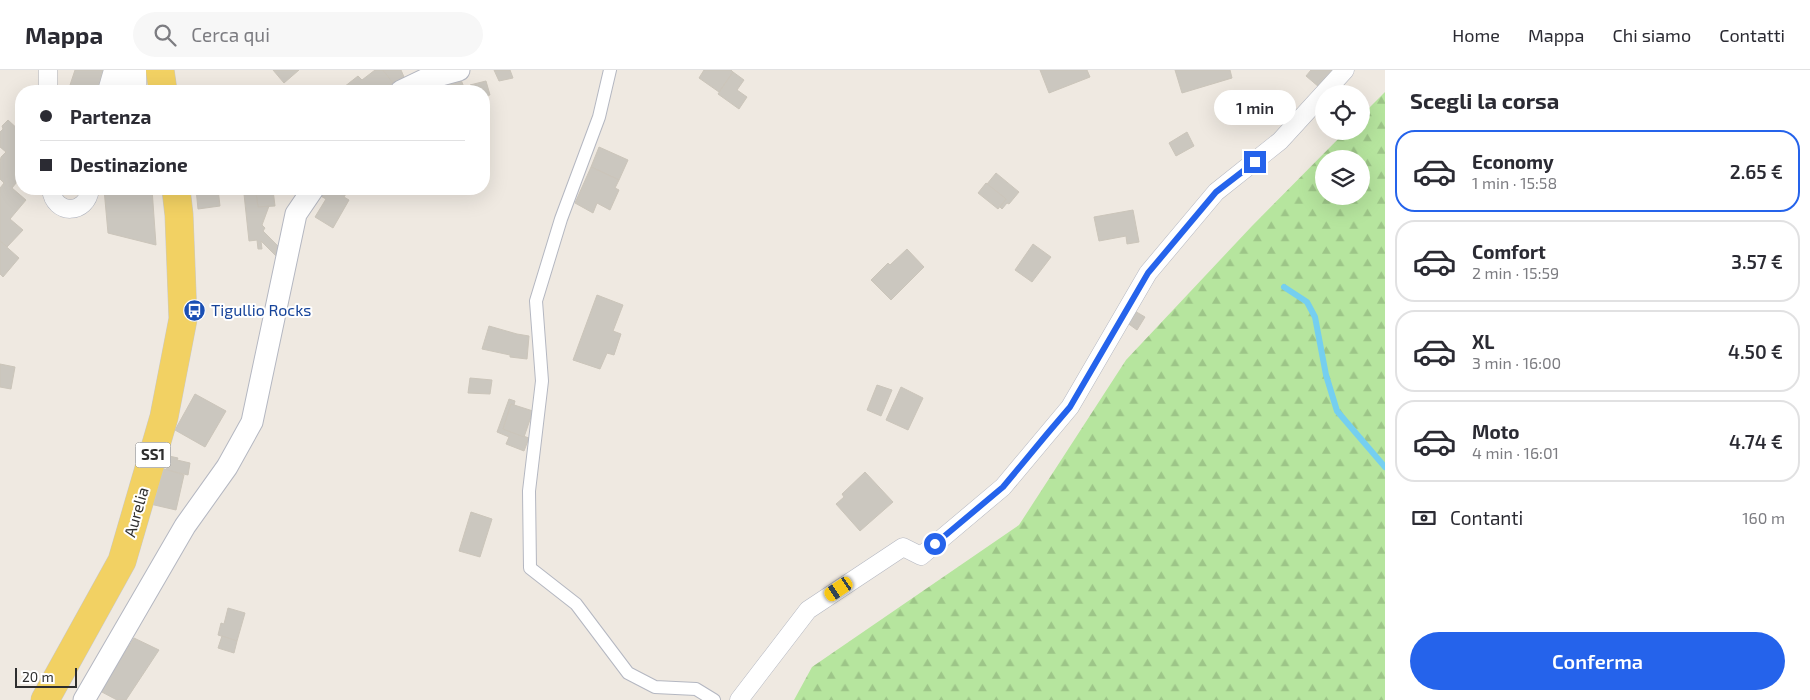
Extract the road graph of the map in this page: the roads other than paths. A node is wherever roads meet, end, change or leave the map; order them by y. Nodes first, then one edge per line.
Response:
1 (48, 70) edge
2 (113, 70) edge
3 (124, 70) edge
4 (137, 70) edge
5 (160, 70) edge
6 (459, 70) edge
7 (610, 70) edge
8 (1345, 70) edge
9 (48, 85) edge
10 (109, 85) edge
11 (123, 85) edge
12 (137, 85) edge
13 (162, 85) edge
14 (414, 85) edge
15 (53, 195) edge
16 (88, 195) edge
17 (177, 195) edge
18 (309, 195) edge
19 (45, 700) edge
20 (84, 700) edge
21 (714, 700) edge
22 (739, 700) edge

1 - 9 street
2 - 10 street
3 - 11 street
4 - 12 street
5 - 13 main road
6 - 14 street
7 - 21 street
8 - 22 street
15 - 16 street
17 - 19 main road, Aurelia / SS1
18 - 20 street

